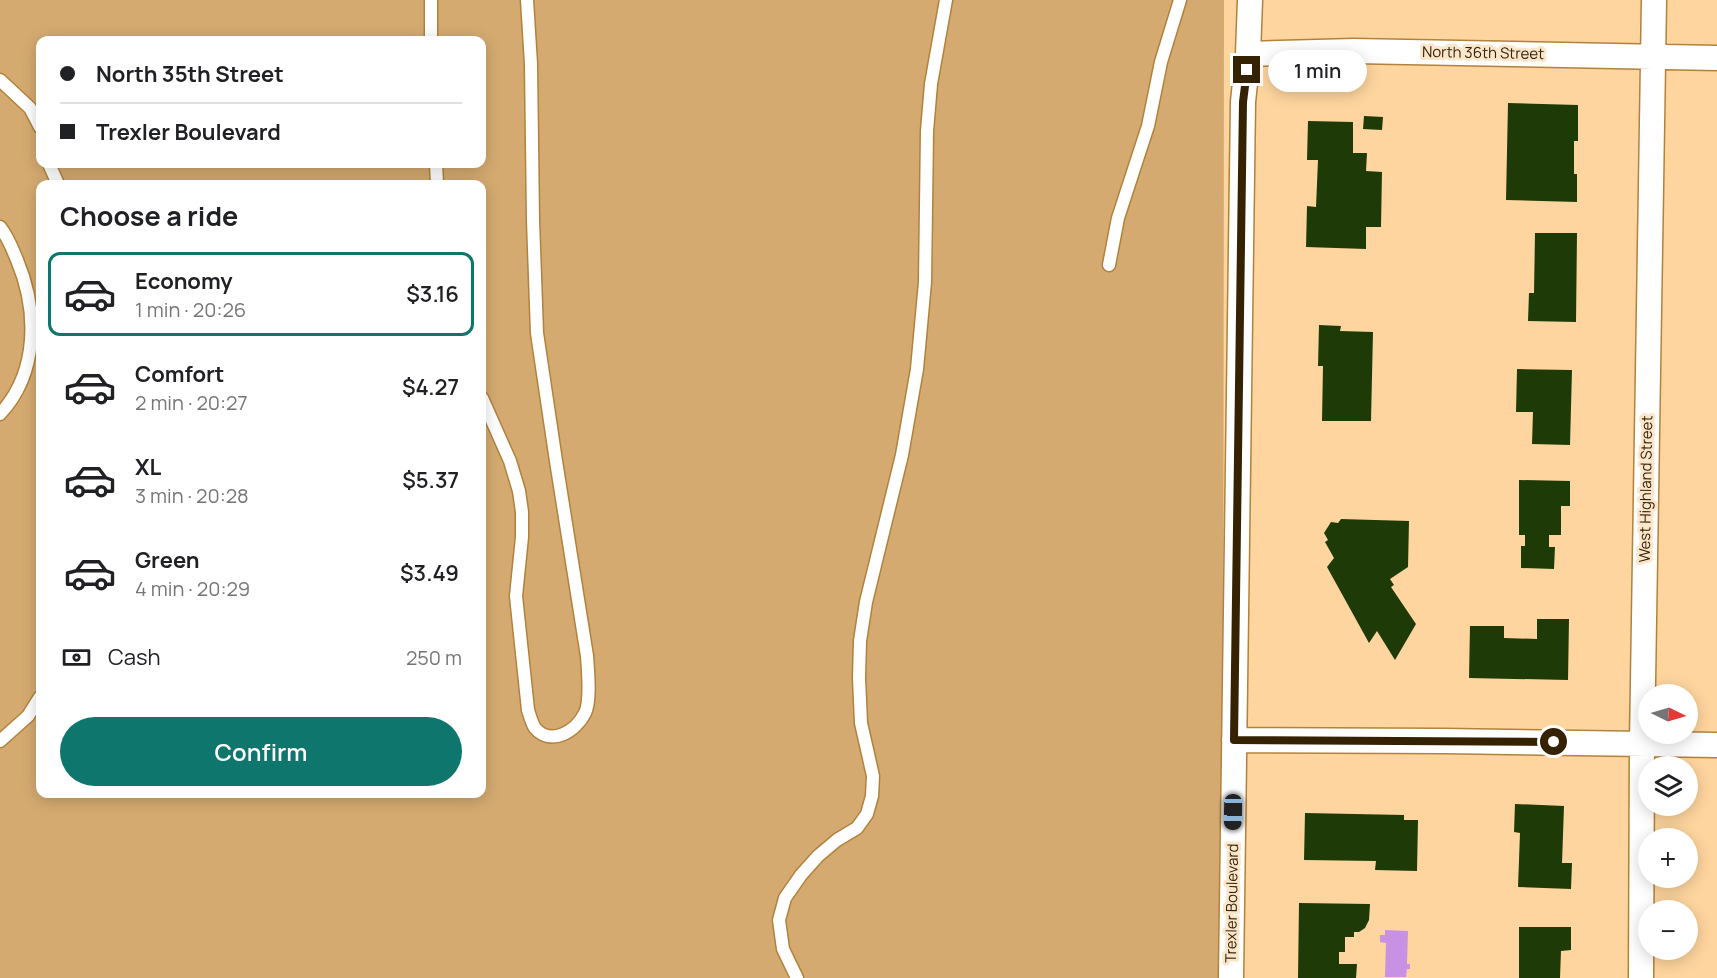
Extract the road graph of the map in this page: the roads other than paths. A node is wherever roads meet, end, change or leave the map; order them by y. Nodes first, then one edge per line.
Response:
1 (431, 0) edge
2 (527, 0) edge
3 (946, 0) edge
4 (1180, 0) edge
5 (1250, 0) edge
6 (1654, 0) edge
7 (431, 36) edge
8 (1248, 54) junction
9 (1653, 57) junction
10 (1717, 58) edge
11 (0, 80) edge
12 (36, 119) edge
13 (0, 227) edge
14 (1109, 264) dead end
15 (486, 406) edge
16 (0, 414) edge
17 (1643, 684) edge
18 (36, 703) edge
19 (1234, 740) junction
20 (0, 741) edge
21 (1638, 744) edge
22 (1642, 744) joint
23 (1717, 745) edge
24 (797, 978) edge
25 (1231, 978) edge
26 (1641, 978) edge

1 - 7 lane
2 - 15 lane
3 - 24 lane
4 - 14 lane
5 - 8 street, Trexler Boulevard
6 - 9 street, West Highland Street
8 - 9 street, North 36th Street
8 - 19 street, Trexler Boulevard
9 - 10 street, North 36th Street
9 - 17 street, West Highland Street
11 - 12 lane
13 - 16 lane
18 - 20 lane
19 - 21 street
19 - 25 street, Trexler Boulevard
22 - 23 street
22 - 26 street, West Highland Street

